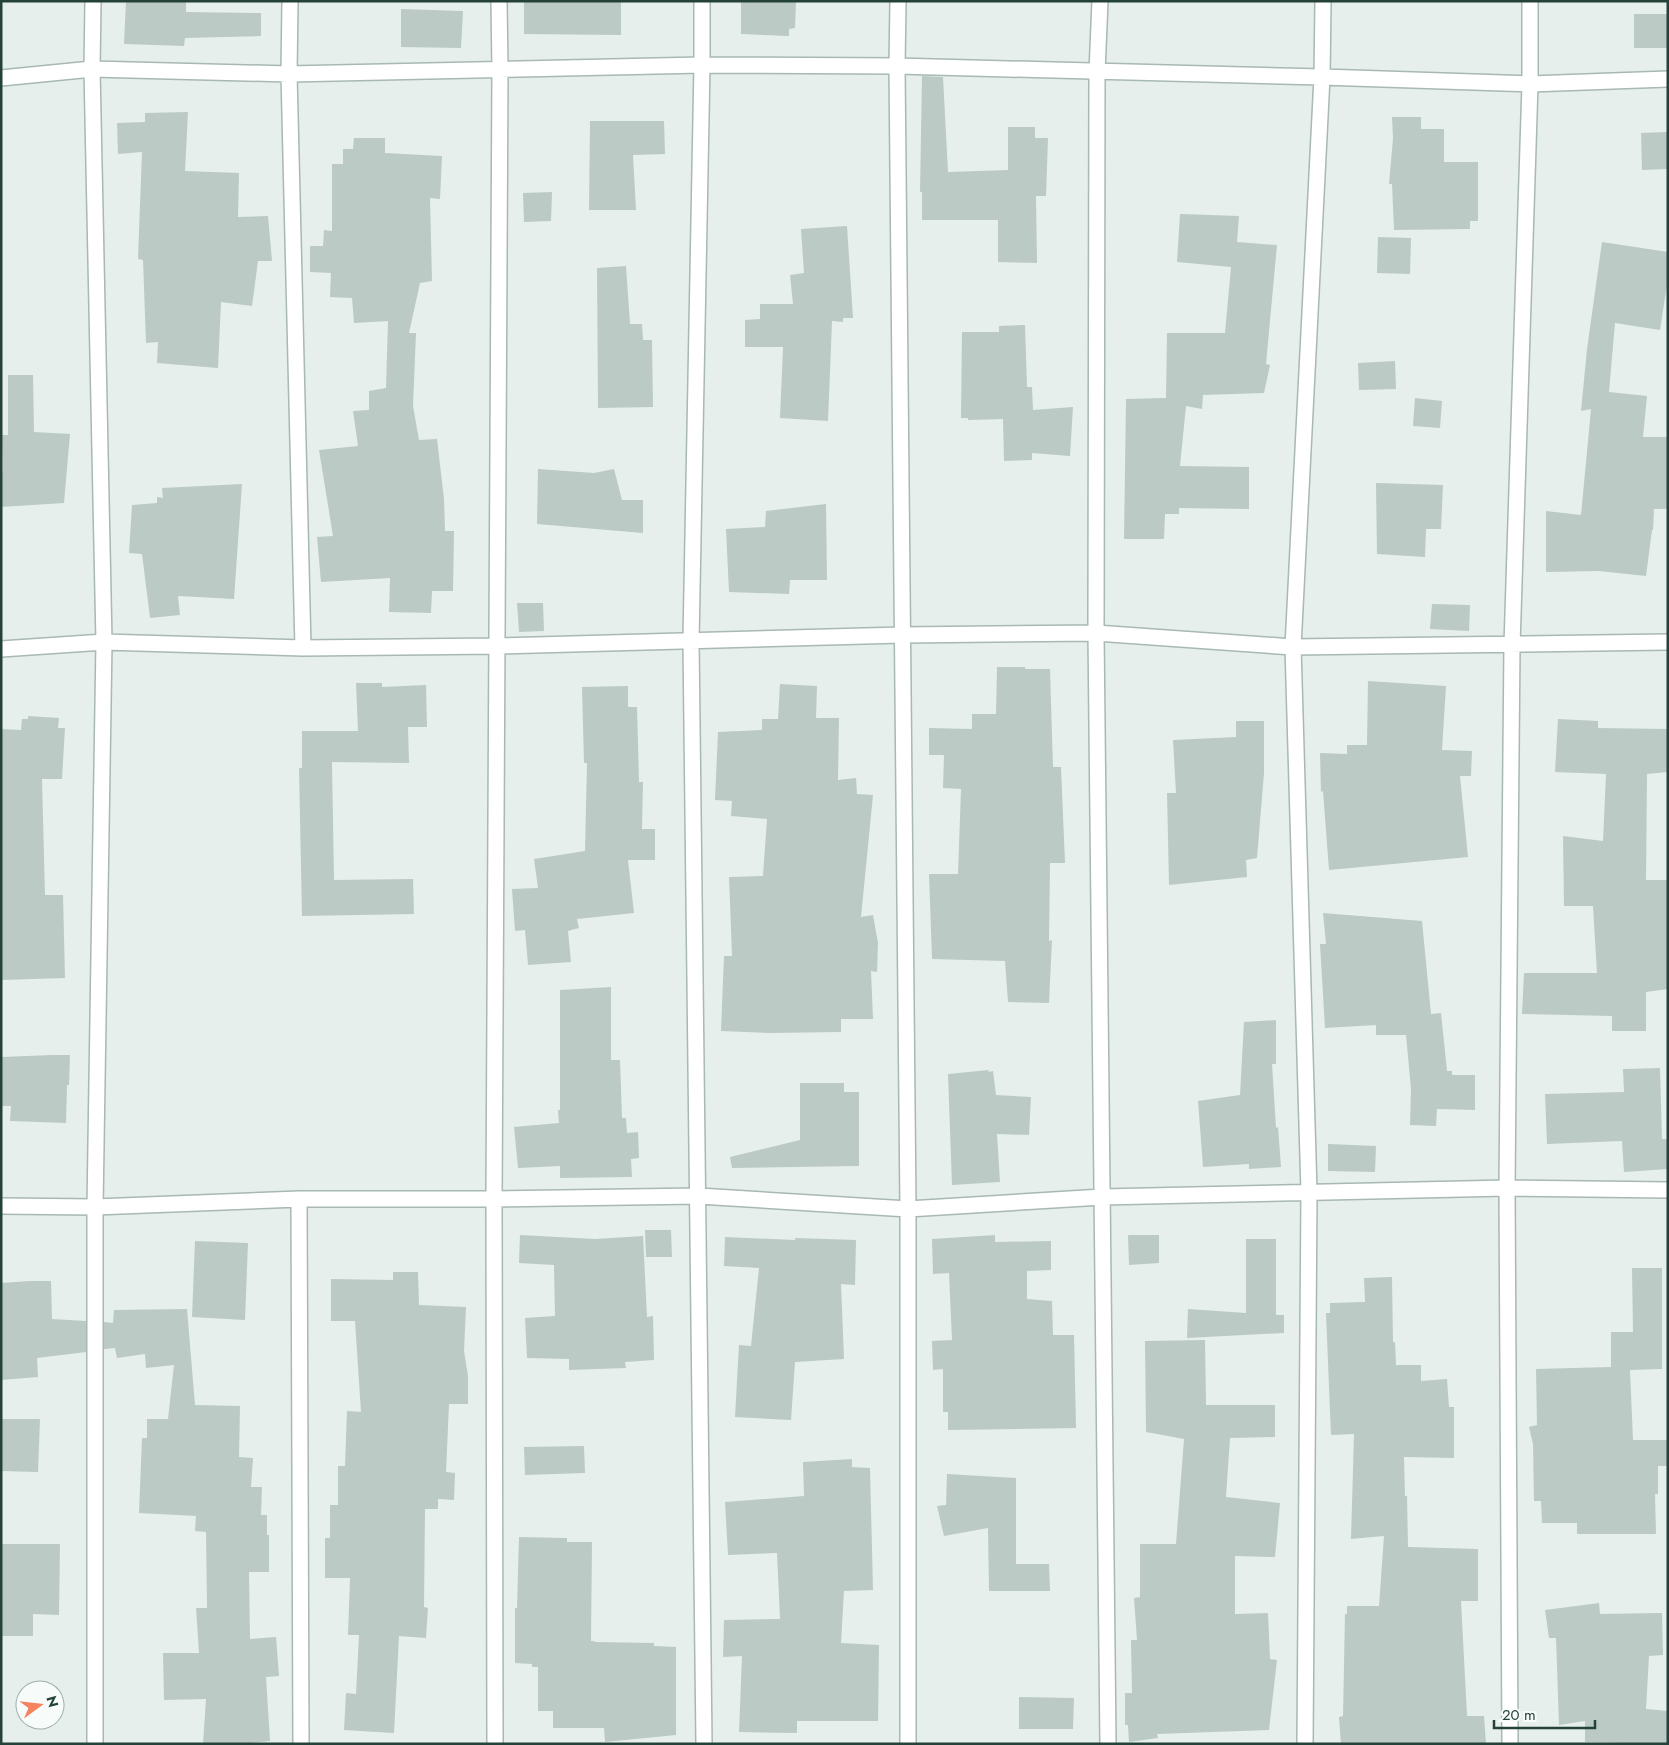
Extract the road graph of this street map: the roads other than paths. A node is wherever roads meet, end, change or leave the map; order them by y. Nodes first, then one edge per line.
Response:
1 (93, 1) edge
2 (290, 1) edge
3 (499, 1) edge
4 (702, 1) edge
5 (898, 1) edge
6 (1100, 1) edge
7 (1323, 1) edge
8 (1530, 1) edge
9 (702, 65) junction
10 (897, 66) junction
11 (92, 69) junction
12 (500, 70) junction
13 (1097, 72) junction
14 (289, 74) junction
15 (1322, 77) junction
16 (1, 78) edge
17 (1668, 80) edge
18 (1530, 84) junction
19 (1096, 633) junction
20 (902, 635) junction
21 (691, 641) junction
22 (104, 642) junction
23 (1668, 642) edge
24 (1512, 645) junction
25 (497, 646) junction
26 (1293, 647) junction
27 (304, 648) junction
28 (1, 649) edge
29 (1507, 1188) junction
30 (1668, 1190) edge
31 (1309, 1192) junction
32 (699, 1196) junction
33 (1102, 1197) junction
34 (299, 1199) junction
35 (494, 1199) junction
36 (1, 1206) edge
37 (95, 1207) junction
38 (908, 1209) junction
39 (95, 1744) edge
40 (301, 1744) edge
41 (495, 1744) edge
42 (704, 1744) edge
43 (908, 1744) edge
44 (1108, 1744) edge
45 (1305, 1744) edge
46 (1510, 1744) edge

1 - 11 street
2 - 14 street
3 - 12 street
4 - 9 street
5 - 10 street
6 - 13 street
7 - 15 street
8 - 18 street
9 - 10 street
9 - 12 street
9 - 21 street
10 - 13 street
10 - 20 street
11 - 14 street
11 - 16 street
11 - 22 street
12 - 14 street
12 - 25 street
13 - 15 street
13 - 19 street
14 - 27 street
15 - 18 street
15 - 26 street
17 - 18 street
18 - 24 street
19 - 20 street
19 - 26 street
19 - 33 street
20 - 21 street
20 - 38 street
21 - 25 street
21 - 32 street
22 - 27 street
22 - 28 street
22 - 37 street
23 - 24 street
24 - 26 street
24 - 29 street
25 - 27 street
25 - 35 street
26 - 31 street
29 - 30 street
29 - 31 street
29 - 46 street
31 - 33 street
31 - 45 street
32 - 35 street
32 - 38 street
32 - 42 street
33 - 38 street
33 - 44 street
34 - 35 street
34 - 37 street
34 - 40 street
35 - 41 street
36 - 37 street
37 - 39 street
38 - 43 street

